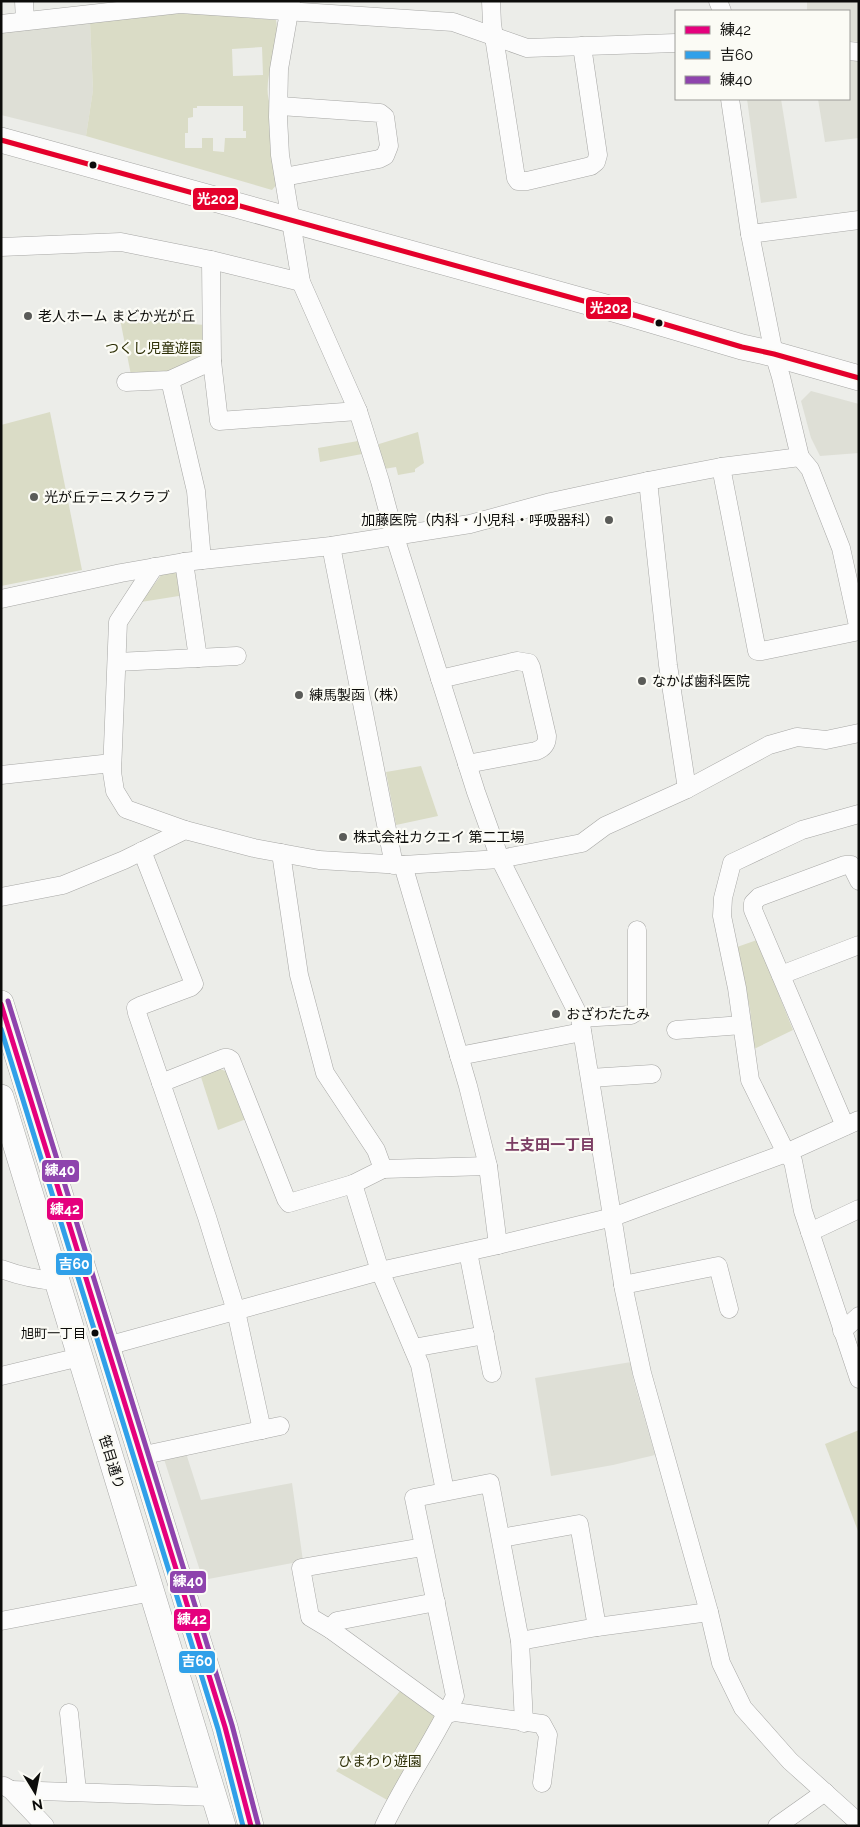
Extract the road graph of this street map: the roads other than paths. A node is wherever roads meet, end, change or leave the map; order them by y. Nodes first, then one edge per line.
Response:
1 (24, 1) edge
2 (491, 1) edge
3 (229, 4) edge
4 (290, 6) edge
5 (91, 7) edge
6 (25, 21) junction
7 (1, 24) edge
8 (494, 36) junction
9 (675, 42) edge
10 (582, 46) junction
11 (730, 100) edge
12 (280, 106) junction
13 (1, 140) edge
14 (284, 177) junction
15 (859, 220) edge
16 (290, 221) junction
17 (750, 234) junction
18 (1, 247) edge
19 (211, 260) junction
20 (300, 282) junction
21 (774, 354) junction
22 (212, 361) junction
23 (859, 378) edge
24 (170, 380) junction
25 (126, 382) dead end
26 (358, 411) junction
27 (800, 458) junction
28 (721, 467) junction
29 (648, 481) junction
30 (395, 537) junction
31 (331, 546) junction
32 (202, 560) junction
33 (184, 562) junction
34 (154, 567) junction
35 (854, 592) edge
36 (1, 599) edge
37 (859, 631) edge
38 (237, 656) dead end
39 (198, 658) junction
40 (117, 662) junction
41 (440, 679) junction
42 (859, 733) edge
43 (112, 763) junction
44 (467, 764) junction
45 (1, 775) edge
46 (687, 789) junction
47 (859, 814) edge
48 (185, 830) junction
49 (142, 851) junction
50 (281, 853) junction
51 (500, 859) junction
52 (398, 865) junction
53 (859, 880) edge
54 (1, 897) edge
55 (637, 930) dead end
56 (859, 945) edge
57 (780, 975) junction
58 (1, 1003) edge
59 (581, 1025) junction
60 (742, 1025) junction
61 (676, 1030) dead end
62 (460, 1056) junction
63 (652, 1074) dead end
64 (590, 1078) junction
65 (161, 1083) junction
66 (1, 1097) edge
67 (852, 1123) edge
68 (786, 1153) junction
69 (488, 1166) junction
70 (383, 1169) junction
71 (353, 1184) junction
72 (859, 1209) edge
73 (613, 1217) junction
74 (810, 1232) junction
75 (498, 1246) junction
76 (468, 1252) junction
77 (1, 1268) edge
78 (380, 1271) junction
79 (57, 1281) junction
80 (623, 1285) junction
81 (729, 1309) dead end
82 (236, 1311) junction
83 (859, 1316) edge
84 (842, 1331) junction
85 (485, 1335) junction
86 (108, 1346) junction
87 (413, 1348) junction
88 (80, 1357) junction
89 (492, 1373) dead end
90 (1, 1376) edge
91 (859, 1379) edge
92 (140, 1456) junction
93 (445, 1491) junction
94 (501, 1538) junction
95 (423, 1548) junction
96 (152, 1592) junction
97 (436, 1602) junction
98 (709, 1612) junction
99 (1, 1621) edge
100 (597, 1627) junction
101 (330, 1629) junction
102 (520, 1641) junction
103 (69, 1713) dead end
104 (447, 1714) junction
105 (524, 1722) junction
106 (542, 1783) dead end
107 (6, 1787) edge
108 (77, 1791) junction
109 (825, 1792) junction
110 (214, 1797) junction
111 (25, 1806) junction
112 (859, 1823) edge
113 (28, 1826) edge
114 (45, 1826) edge
115 (223, 1826) edge
116 (251, 1826) edge
117 (384, 1826) edge
118 (777, 1826) edge

1 - 6 street
2 - 8 street
3 - 4 street
3 - 5 street
4 - 8 street
4 - 12 street
5 - 6 street
6 - 7 street
8 - 10 street
8 - 10 street
9 - 10 street
11 - 17 street
12 - 14 street
12 - 14 street
13 - 16 main road
14 - 16 street
15 - 17 street
16 - 20 street
16 - 21 main road
17 - 21 street
18 - 19 street
19 - 20 street
19 - 22 street
20 - 26 street
21 - 23 main road
21 - 27 street
22 - 24 street
22 - 26 street
24 - 25 street
24 - 32 street
26 - 30 street
27 - 28 street
27 - 35 street
28 - 29 street
28 - 37 street
29 - 30 street
29 - 46 street
30 - 31 street
30 - 41 street
31 - 32 street
31 - 52 street
32 - 33 street
33 - 34 street
33 - 39 street
34 - 36 street
34 - 40 street
35 - 37 street
38 - 39 street
39 - 40 street
40 - 43 street
41 - 44 street
41 - 44 street
42 - 46 street
43 - 45 street
43 - 48 street
44 - 51 street
46 - 51 street
47 - 60 street
48 - 49 street
48 - 50 street
49 - 54 street
49 - 65 street
50 - 52 street
50 - 70 street
51 - 52 street
51 - 59 street
52 - 62 street
53 - 57 street
55 - 59 street
56 - 57 street
57 - 67 street
58 - 86 main road, 笹目通り
59 - 62 street
59 - 64 street
60 - 61 street
60 - 68 street
62 - 69 street
63 - 64 street
64 - 73 street
65 - 71 street
65 - 82 street
66 - 79 main road, 笹目通り
67 - 68 street
68 - 73 street
68 - 74 street
69 - 70 street
69 - 75 street
70 - 71 street
71 - 78 street
72 - 74 street
73 - 75 street
73 - 80 street
74 - 84 street
75 - 76 street
76 - 78 street
76 - 85 street
77 - 79 street
78 - 82 street
78 - 87 street
79 - 88 main road, 笹目通り
80 - 81 street
80 - 98 street
82 - 86 street
82 - 92 street
83 - 84 street
84 - 91 street
85 - 87 street
85 - 89 street
86 - 92 main road, 笹目通り
87 - 93 street
88 - 90 street
88 - 96 main road, 笹目通り
92 - 116 main road, 笹目通り
93 - 94 street
93 - 95 street
94 - 100 street
94 - 102 street
95 - 97 street
95 - 101 street
96 - 99 street
96 - 110 main road, 笹目通り
97 - 101 street
97 - 104 street
98 - 100 street
98 - 109 street
100 - 102 street
101 - 104 street
102 - 105 street
103 - 108 street
104 - 105 street
104 - 117 street
105 - 106 street
107 - 108 street
107 - 111 street
108 - 110 street
109 - 112 street
109 - 118 street
110 - 115 main road, 笹目通り
111 - 113 street
111 - 114 street

